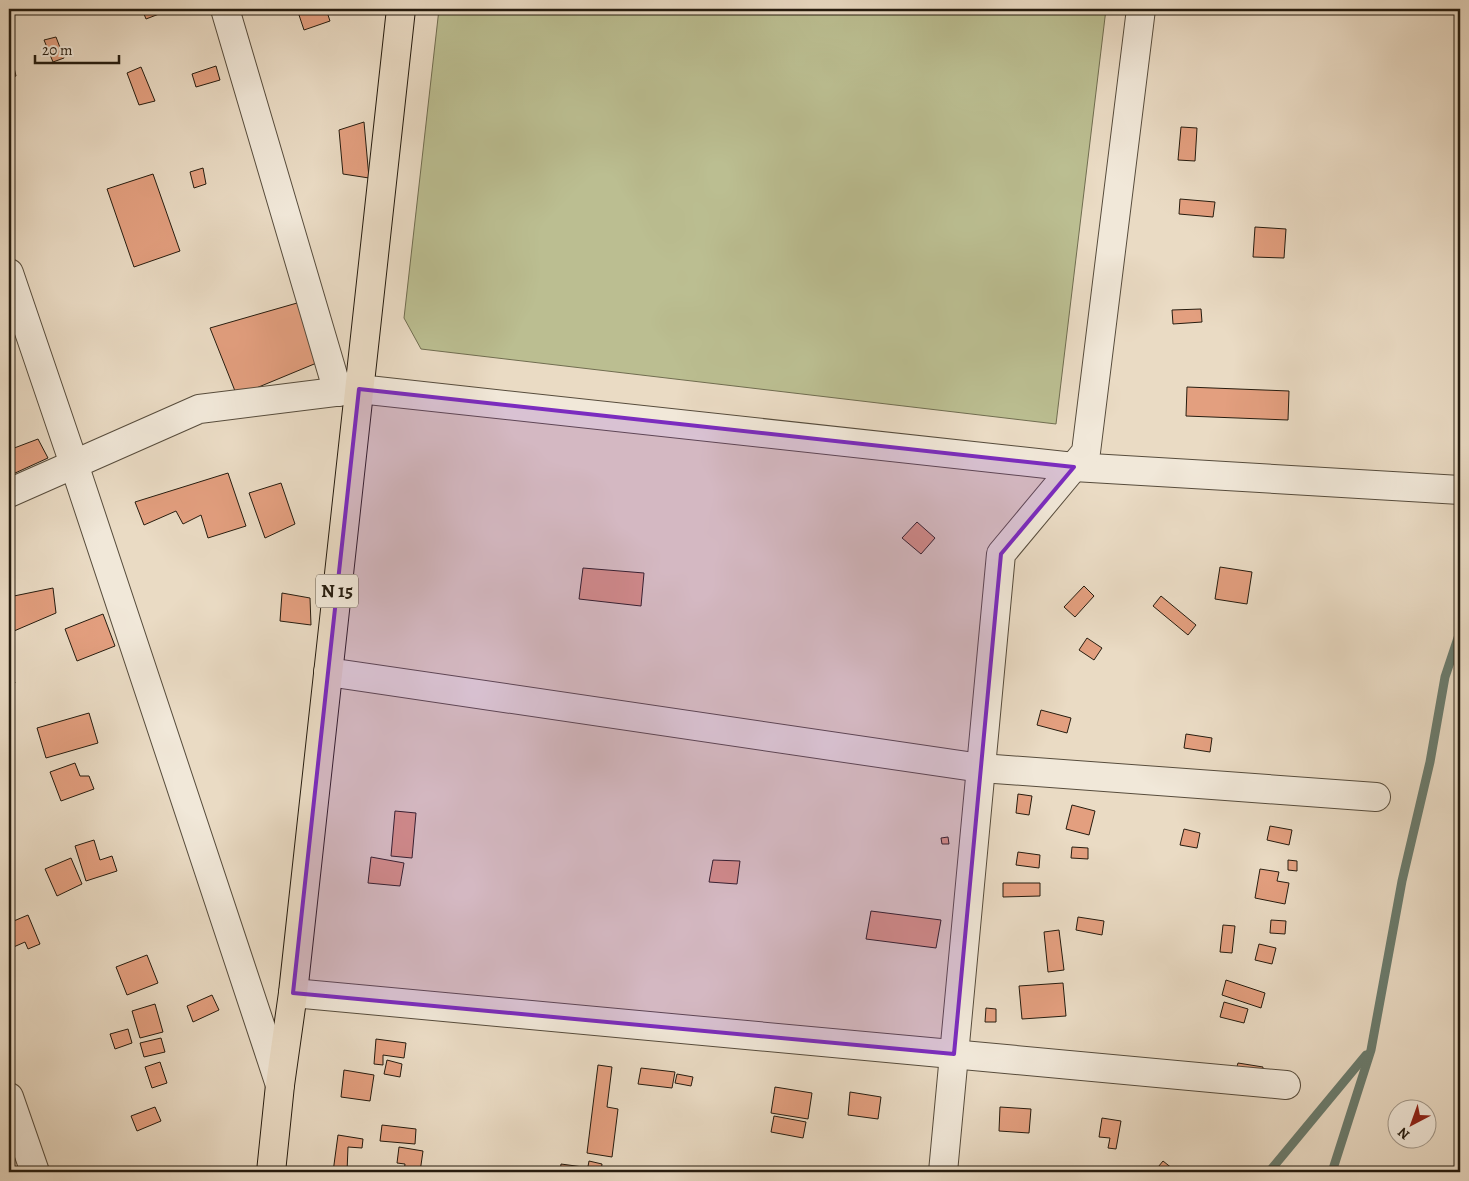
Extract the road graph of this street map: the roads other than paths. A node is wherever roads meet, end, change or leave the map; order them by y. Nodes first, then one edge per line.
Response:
1 (225, 9) edge
2 (400, 9) edge
3 (1141, 9) edge
4 (9, 273) edge
5 (349, 390) junction
6 (74, 464) junction
7 (1074, 467) junction
8 (1460, 490) edge
9 (9, 493) edge
10 (328, 672) junction
11 (981, 768) junction
12 (1376, 797) dead end
13 (293, 993) junction
14 (954, 1054) junction
15 (280, 1085) junction
16 (1286, 1085) dead end
17 (9, 1097) edge
18 (35, 1172) edge
19 (271, 1172) edge
20 (943, 1172) edge

1 - 5 street
2 - 5 main road, N 15
3 - 7 street
4 - 6 street
5 - 6 street
5 - 7 street
5 - 10 main road, N 15
6 - 9 street
6 - 15 street
7 - 8 street
7 - 11 street
10 - 11 street
10 - 13 main road, N 15
11 - 12 street
11 - 14 street
13 - 14 street
13 - 15 main road, N 15
14 - 16 street
14 - 20 street
15 - 19 main road, N 15
17 - 18 street

